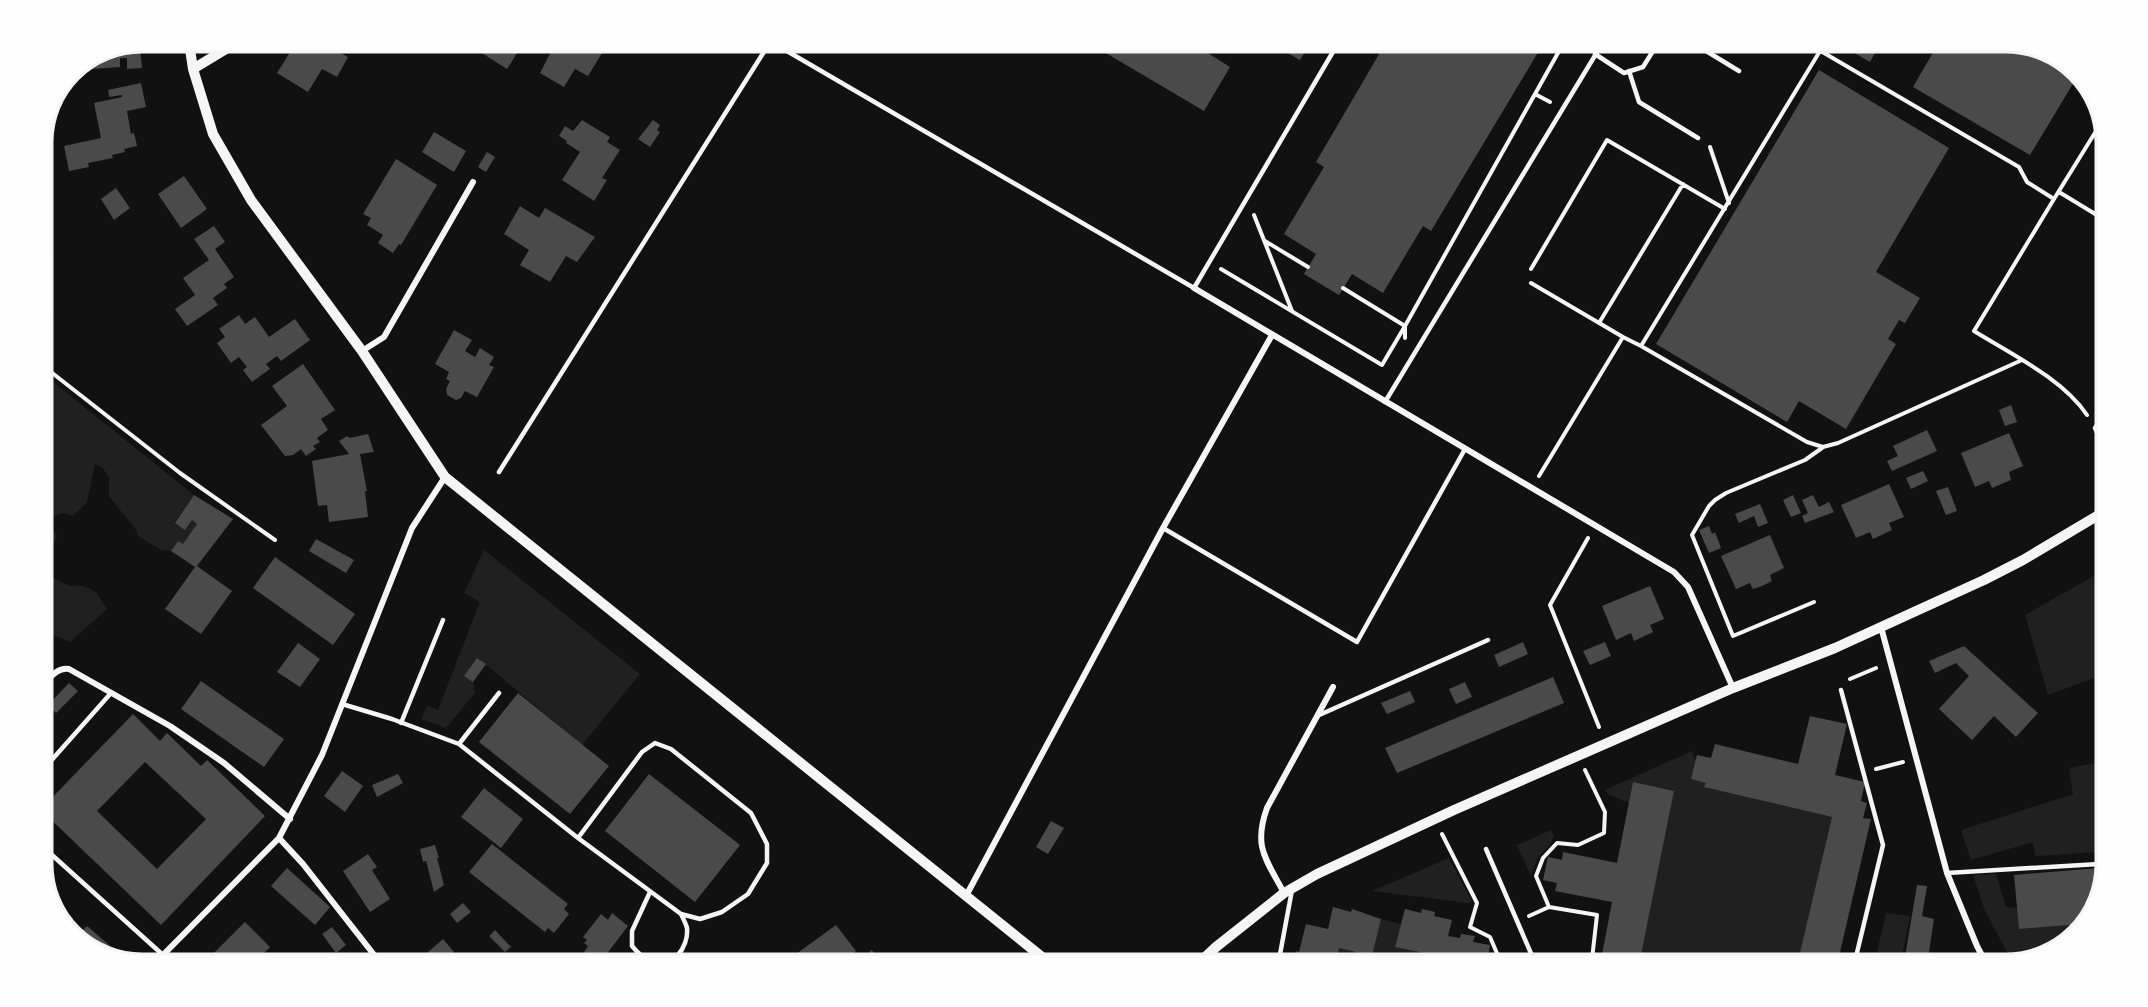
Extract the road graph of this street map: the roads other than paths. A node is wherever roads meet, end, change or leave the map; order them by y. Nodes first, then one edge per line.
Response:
1 (191, 53) edge
2 (219, 53) edge
3 (763, 53) edge
4 (790, 53) edge
5 (1332, 53) edge
6 (1652, 53) edge
7 (1709, 53) edge
8 (1594, 54) joint
9 (193, 69) junction
10 (1629, 71) junction
11 (1739, 71) dead end
12 (1698, 138) road end
13 (473, 182) dead end
14 (1194, 288) junction
15 (1272, 334) junction
16 (362, 351) junction
17 (1385, 402) junction
18 (1465, 449) junction
19 (499, 472) dead end
20 (445, 477) junction
21 (2096, 517) edge
22 (1163, 528) junction
23 (443, 620) dead end
24 (1881, 627) junction
25 (1488, 640) dead end
26 (53, 675) edge
27 (1333, 687) dead end
28 (1733, 688) junction
29 (1841, 690) road end
30 (111, 693) junction
31 (499, 693) dead end
32 (342, 704) junction
33 (1317, 716) junction
34 (401, 723) junction
35 (459, 744) junction
36 (53, 759) edge
37 (290, 819) junction
38 (279, 838) junction
39 (578, 838) junction
40 (1486, 849) dead end
41 (53, 856) edge
42 (2096, 864) edge
43 (1947, 873) junction
44 (1288, 890) junction
45 (650, 892) junction
46 (966, 896) junction
47 (681, 914) junction
48 (162, 954) edge
49 (164, 954) edge
50 (373, 954) edge
51 (639, 954) edge
52 (679, 954) edge
53 (1038, 954) edge
54 (1209, 954) edge
55 (1279, 954) edge
56 (1531, 954) edge
57 (1857, 954) edge
58 (1981, 954) edge

1 - 9 street
2 - 9 street
3 - 19 lane
4 - 14 lane
5 - 14 lane
6 - 10 lane
7 - 11 lane
8 - 10 lane
8 - 17 lane
9 - 16 street
10 - 12 lane
13 - 16 street
14 - 15 street
15 - 17 street
15 - 22 street
16 - 20 street
17 - 18 street
18 - 22 lane
18 - 28 street
20 - 32 street
20 - 46 street
21 - 24 street
22 - 46 street
23 - 34 lane
24 - 28 street
24 - 43 street
25 - 33 lane
26 - 30 street
27 - 33 street
28 - 44 street
29 - 57 lane
30 - 36 lane
30 - 37 street
31 - 35 lane
32 - 34 lane
32 - 37 street
33 - 44 street
34 - 35 lane
35 - 39 lane
37 - 38 street
38 - 49 street
38 - 50 street
39 - 45 lane
39 - 47 lane
40 - 56 lane
41 - 48 lane
42 - 43 lane
43 - 58 street
44 - 54 street
44 - 55 lane
45 - 47 lane
45 - 51 lane
46 - 53 street
47 - 52 lane

